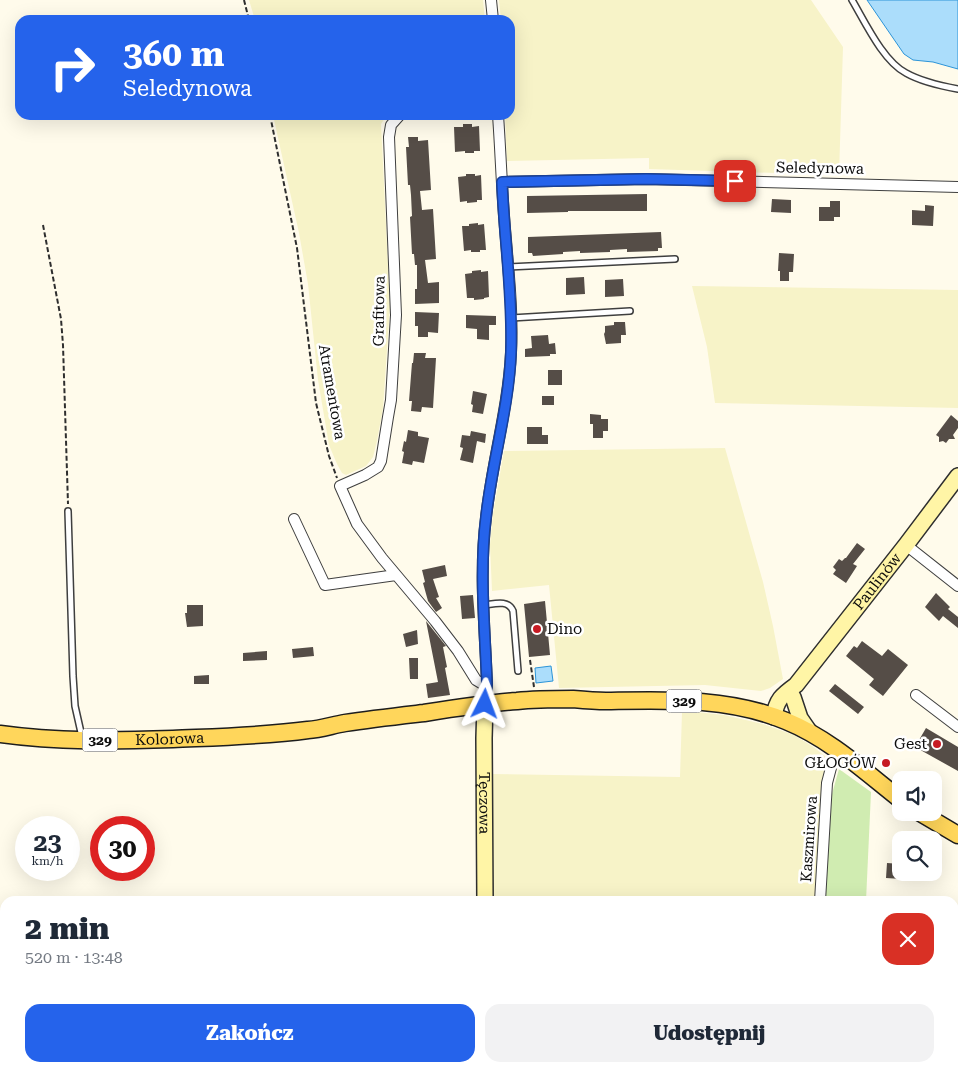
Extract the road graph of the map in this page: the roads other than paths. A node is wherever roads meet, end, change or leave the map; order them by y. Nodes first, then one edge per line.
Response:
1 (491, 0) edge
2 (852, 0) edge
3 (492, 15) edge
4 (958, 89) edge
5 (396, 120) edge
6 (498, 120) edge
7 (502, 182) junction
8 (958, 187) edge
9 (674, 259) dead end
10 (508, 267) junction
11 (630, 311) dead end
12 (512, 318) junction
13 (958, 476) edge
14 (68, 511) road end
15 (294, 519) dead end
16 (906, 545) junction
17 (396, 575) junction
18 (958, 586) edge
19 (484, 605) junction
20 (518, 671) dead end
21 (487, 684) junction
22 (794, 691) junction
23 (916, 695) dead end
24 (485, 710) junction
25 (774, 717) junction
26 (958, 727) edge
27 (809, 731) junction
28 (0, 734) edge
29 (83, 740) junction
30 (838, 750) junction
31 (892, 793) edge
32 (934, 821) edge
33 (958, 835) edge
34 (485, 896) edge
35 (820, 896) edge

1 - 3 street
2 - 4 lane
5 - 17 street, Grafitowa
6 - 7 street
7 - 8 street, Seledynowa
7 - 10 street
9 - 10 lane
10 - 12 street
11 - 12 lane
12 - 19 street
13 - 16 street, Paulinów
14 - 29 lane
15 - 17 street
16 - 18 street
16 - 22 street, Paulinów
17 - 21 street
19 - 20 lane
19 - 21 street
21 - 24 street
22 - 25 street, Paulinów
22 - 27 street
23 - 26 street
24 - 25 main road, Kolorowa / 329
24 - 29 main road, Kolorowa / 329
24 - 34 street, Tęczowa
25 - 27 main road, 329
27 - 30 main road, 329
28 - 29 main road, Kolorowa / 329
30 - 31 main road, 329
30 - 35 street, Kaszmirowa
32 - 33 main road

